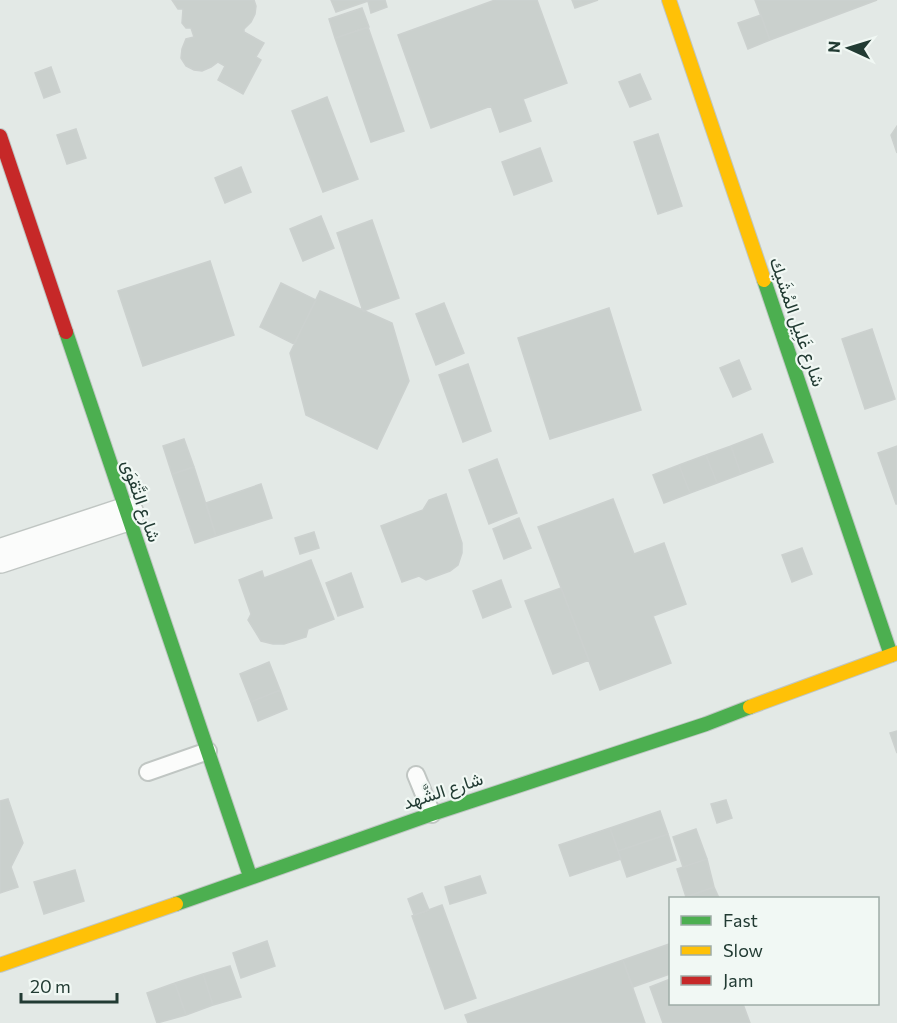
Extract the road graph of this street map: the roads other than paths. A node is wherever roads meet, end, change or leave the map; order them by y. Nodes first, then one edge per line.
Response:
1 (669, 0) edge
2 (0, 136) edge
3 (127, 514) junction
4 (0, 556) edge
5 (894, 654) edge
6 (208, 751) junction
7 (148, 772) dead end
8 (416, 775) dead end
9 (432, 814) junction
10 (250, 876) junction
11 (0, 965) edge

1 - 5 street, شارع غَلِيل المُشَيك
2 - 3 street, شارع التَّقوَى
3 - 4 street
3 - 6 street, شارع التَّقوَى
5 - 9 street, شارع الشَّهد
6 - 7 lane
6 - 10 street, شارع التَّقوَى
8 - 9 lane
9 - 10 street, شارع الشَّهد
10 - 11 street, شارع الشَّهد

